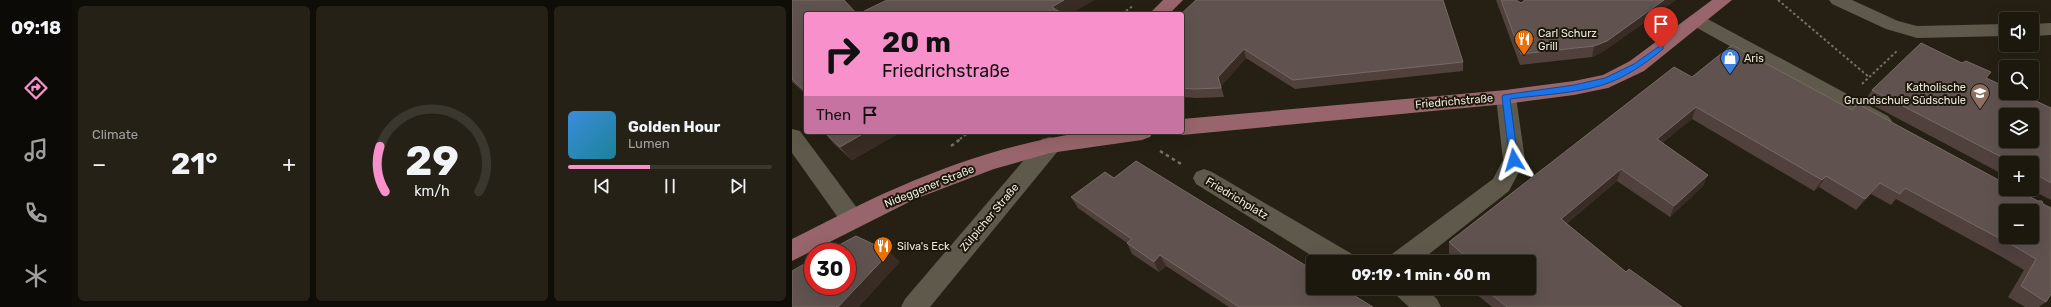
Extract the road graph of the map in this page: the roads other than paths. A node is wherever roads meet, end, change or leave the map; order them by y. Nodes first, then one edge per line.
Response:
1 (1174, 0) edge
2 (1723, 0) edge
3 (1838, 0) edge
4 (1160, 12) edge
5 (1696, 20) junction
6 (2051, 29) edge
7 (1999, 30) edge
8 (2039, 30) edge
9 (1506, 97) junction
10 (1184, 127) edge
11 (1901, 131) edge
12 (1123, 134) edge
13 (792, 137) edge
14 (1053, 139) edge
15 (1204, 178) road end
16 (852, 220) junction
17 (792, 251) edge
18 (1331, 255) edge
19 (1410, 255) edge
20 (1414, 295) edge
21 (914, 307) edge
22 (1428, 307) edge

1 - 4 main road
2 - 5 main road, Friedrichstraße
3 - 7 street
5 - 9 main road, Friedrichstraße
5 - 11 street
6 - 8 street
9 - 10 main road, Friedrichstraße
9 - 19 street
12 - 14 main road
13 - 16 street
14 - 16 main road, Nideggener Straße
14 - 21 street, Zülpicher Straße
15 - 18 street, Friedrichplatz
16 - 17 main road, Nideggener Straße
20 - 22 street

